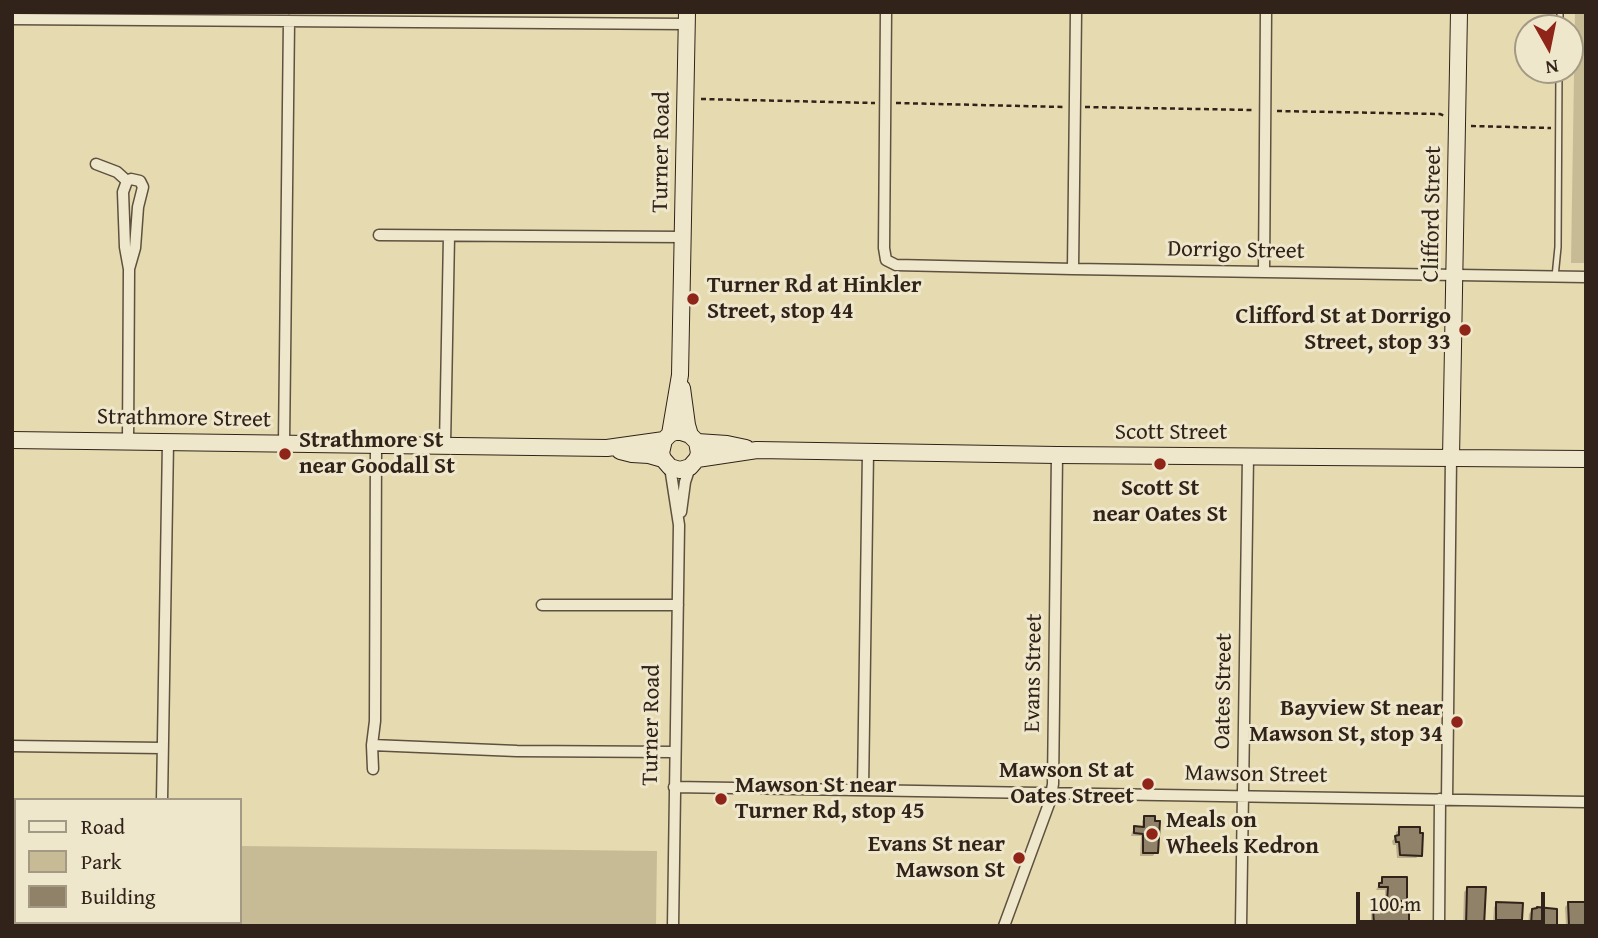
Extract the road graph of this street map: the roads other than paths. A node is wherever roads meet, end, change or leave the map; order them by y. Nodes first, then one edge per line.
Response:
1 (886, 12) edge
2 (1076, 12) edge
3 (1266, 12) edge
4 (1458, 12) edge
5 (687, 18) edge
6 (12, 19) edge
7 (289, 21) junction
8 (1559, 84) edge
9 (96, 164) dead end
10 (127, 181) junction
11 (379, 235) dead end
12 (449, 236) junction
13 (683, 237) junction
14 (130, 269) junction
15 (1073, 269) junction
16 (1264, 272) junction
17 (1454, 275) junction
18 (1555, 277) junction
19 (1586, 277) edge
20 (680, 375) junction
21 (667, 437) junction
22 (694, 438) junction
23 (12, 440) edge
24 (128, 441) junction
25 (168, 442) junction
26 (284, 443) junction
27 (376, 444) junction
28 (445, 445) junction
29 (607, 448) junction
30 (757, 450) junction
31 (868, 452) junction
32 (1057, 455) junction
33 (1248, 456) junction
34 (1451, 458) junction
35 (1586, 459) edge
36 (666, 463) junction
37 (693, 463) junction
38 (679, 525) junction
39 (542, 605) dead end
40 (678, 605) junction
41 (372, 745) junction
42 (12, 746) edge
43 (162, 748) junction
44 (674, 752) junction
45 (373, 769) dead end
46 (674, 787) junction
47 (863, 789) junction
48 (1052, 793) junction
49 (1243, 796) junction
50 (162, 798) edge
51 (1444, 799) junction
52 (1586, 802) edge
53 (673, 926) edge
54 (1004, 926) edge
55 (1241, 926) edge
56 (1439, 926) edge

1 - 15 street, Dorrigo Street
2 - 15 street
3 - 16 street
4 - 17 street, Clifford Street
5 - 7 street
5 - 13 street, Turner Road
6 - 7 street
7 - 26 street
8 - 18 lane
9 - 10 street
10 - 14 street
10 - 14 street
11 - 12 street
12 - 13 street
12 - 28 street
13 - 20 street, Turner Road
14 - 24 street
15 - 16 street, Dorrigo Street
16 - 17 street, Dorrigo Street
17 - 18 street, Dorrigo Street
17 - 34 street, Clifford Street
18 - 19 street, Dorrigo Street
20 - 21 street, Turner Road
20 - 22 street, Turner Road
21 - 22 street
21 - 29 street, Strathmore Street
21 - 36 street, Turner Road
22 - 30 street, Scott Street
22 - 37 street, Turner Road
23 - 24 street, Strathmore Street
24 - 25 street, Strathmore Street
25 - 26 street, Strathmore Street
25 - 43 street
26 - 27 street, Strathmore Street
27 - 28 street, Strathmore Street
27 - 41 street
28 - 29 street, Strathmore Street
29 - 36 street, Strathmore Street
30 - 31 street, Scott Street
30 - 37 street, Scott Street
31 - 32 street, Scott Street
31 - 47 street
32 - 33 street, Scott Street
32 - 48 street, Evans Street
33 - 34 street, Scott Street
33 - 49 street, Oates Street
34 - 35 street, Scott Street
34 - 51 street
36 - 37 street
36 - 38 street, Turner Road
37 - 38 street, Turner Road
38 - 40 street, Turner Road
39 - 40 street
40 - 44 street, Turner Road
41 - 44 street
41 - 45 street
42 - 43 street
43 - 50 street
44 - 46 street, Turner Road
46 - 47 street, Mawson Street
46 - 53 street, Turner Road
47 - 48 street, Mawson Street
48 - 49 street, Mawson Street
48 - 54 street, Evans Street
49 - 51 street, Mawson Street
49 - 55 street, Oates Street
51 - 52 street, Mawson Street
51 - 56 street

